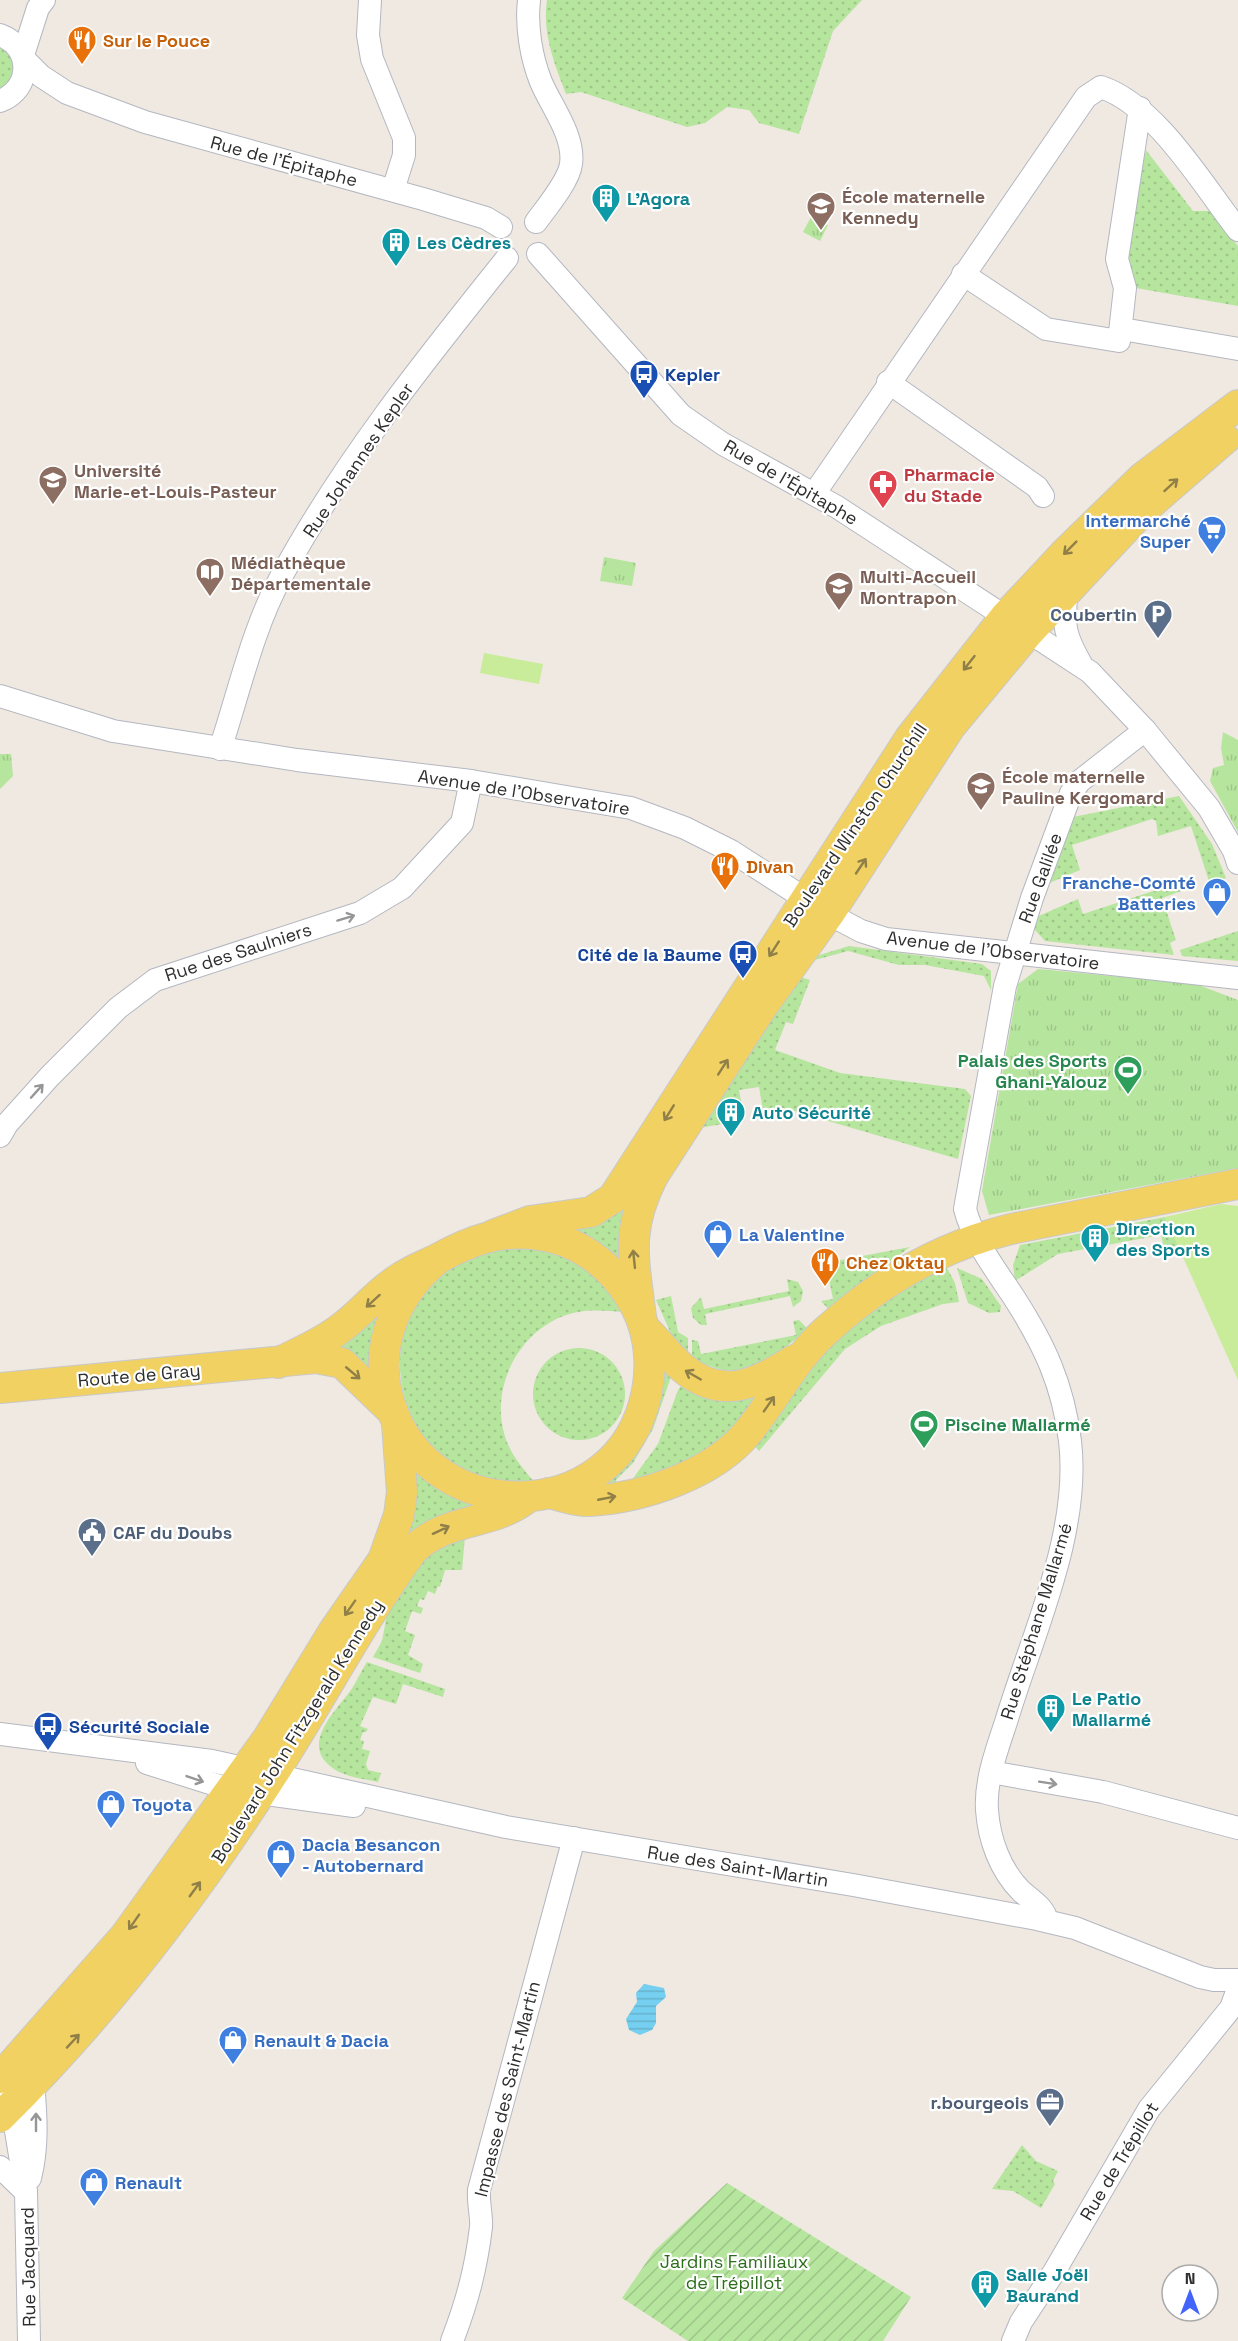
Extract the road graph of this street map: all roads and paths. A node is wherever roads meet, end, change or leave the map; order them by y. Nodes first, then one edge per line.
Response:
1 (370, 0) edge
2 (529, 0) edge
3 (41, 4) edge
4 (0, 33) edge
5 (23, 57) junction
6 (67, 93) junction
7 (6, 98) edge
8 (1140, 108) junction
9 (393, 190) junction
10 (536, 222) junction
11 (501, 227) junction
12 (1238, 230) edge
13 (538, 254) junction
14 (507, 258) junction
15 (963, 274) junction
16 (1122, 329) junction
17 (1238, 349) edge
18 (888, 382) junction
19 (1238, 405) edge
20 (1238, 428) edge
21 (814, 494) junction
22 (1043, 496) dead end
23 (1066, 594) junction
24 (1017, 625) junction
25 (1082, 665) junction
26 (0, 696) edge
27 (1145, 730) junction
28 (220, 749) junction
29 (471, 781) junction
30 (1238, 863) edge
31 (817, 907) junction
32 (1014, 954) junction
33 (1238, 978) edge
34 (0, 1136) edge
35 (1238, 1184) edge
36 (494, 1235) junction
37 (977, 1237) junction
38 (439, 1258) junction
39 (643, 1323) junction
40 (804, 1353) junction
41 (278, 1363) junction
42 (0, 1388) edge
43 (394, 1417) junction
44 (539, 1495) junction
45 (0, 1734) edge
46 (991, 1772) junction
47 (236, 1778) junction
48 (266, 1784) junction
49 (1238, 1828) edge
50 (574, 1838) junction
51 (1047, 1921) junction
52 (1238, 1980) edge
53 (1238, 1989) edge
54 (3, 2075) edge
55 (33, 2084) junction
56 (6, 2112) edge
57 (0, 2167) edge
58 (26, 2192) junction
59 (29, 2341) edge
60 (452, 2341) edge
61 (1013, 2341) edge

1 - 9 street
2 - 10 street
3 - 4 street
3 - 5 street
4 - 5 street, Rue de l'Épitaphe
5 - 6 street, Rue de l'Épitaphe
5 - 7 street
6 - 7 street, Rue de l'Épitaphe
6 - 9 street, Rue de l'Épitaphe
8 - 12 street
8 - 15 street
8 - 16 street
9 - 11 street, Rue de l'Épitaphe
10 - 11 street
10 - 13 street
11 - 14 street
13 - 14 street
13 - 21 street, Rue de l'Épitaphe
14 - 28 street, Rue Johannes Kepler
15 - 16 street
15 - 18 street
16 - 17 street
18 - 21 street
18 - 22 street
19 -> 24 main road, Boulevard Winston Churchill
23 -> 20 main road, Boulevard Winston Churchill
21 - 24 street, Rue de l'Épitaphe
23 - 24 main road, Boulevard Winston Churchill
23 - 25 street, Rue de l'Épitaphe
24 - 25 street, Rue de l'Épitaphe
24 - 31 main road, Boulevard Winston Churchill
25 - 27 street, Rue de l'Épitaphe
26 - 28 street, Avenue de l'Observatoire
27 - 30 street, Rue de l'Épitaphe
27 - 32 street, Rue Galilée
28 - 29 street, Avenue de l'Observatoire
29 - 31 street, Avenue de l'Observatoire
34 -> 29 street, Rue des Saulniers
31 - 32 street, Avenue de l'Observatoire
31 -> 36 main road, Boulevard Winston Churchill
39 -> 31 main road, Boulevard Winston Churchill
32 - 33 street, Avenue de l'Observatoire
32 - 37 street, Rue Galilée
35 - 37 main road
36 - 38 main road
36 - 39 main road
37 - 40 main road
37 - 46 street, Rue Stéphane Mallarmé
38 -> 41 main road, Route de Gray
38 - 43 main road, Boulevard John Fitzgerald Kennedy
40 -> 39 main road
39 - 44 main road, Boulevard Winston Churchill
44 -> 40 main road
41 - 42 main road, Route de Gray
41 -> 43 main road, Route de Gray
43 - 44 main road
43 -> 47 main road, Boulevard John Fitzgerald Kennedy
48 -> 44 main road, Boulevard John Fitzgerald Kennedy
45 - 47 street, Rue des Saint-Martin
46 -> 49 street
46 - 51 street
47 - 48 street, Rue des Saint-Martin
47 -> 54 main road, Boulevard John Fitzgerald Kennedy
48 - 50 street, Rue des Saint-Martin
55 -> 48 main road, Boulevard John Fitzgerald Kennedy
50 - 51 street, Rue des Saint-Martin
50 - 60 street, Impasse des Saint-Martin
51 - 52 street, Rue des Saint-Martin
53 - 61 street, Rue de Trépillot
54 - 55 street
54 - 56 street, Rue Jacquard
55 - 56 main road, Boulevard John Fitzgerald Kennedy
58 -> 55 street, Rue Jacquard
56 - 58 street, Rue Jacquard
57 - 58 street, Rue Jacquard
58 - 59 street, Rue Jacquard

